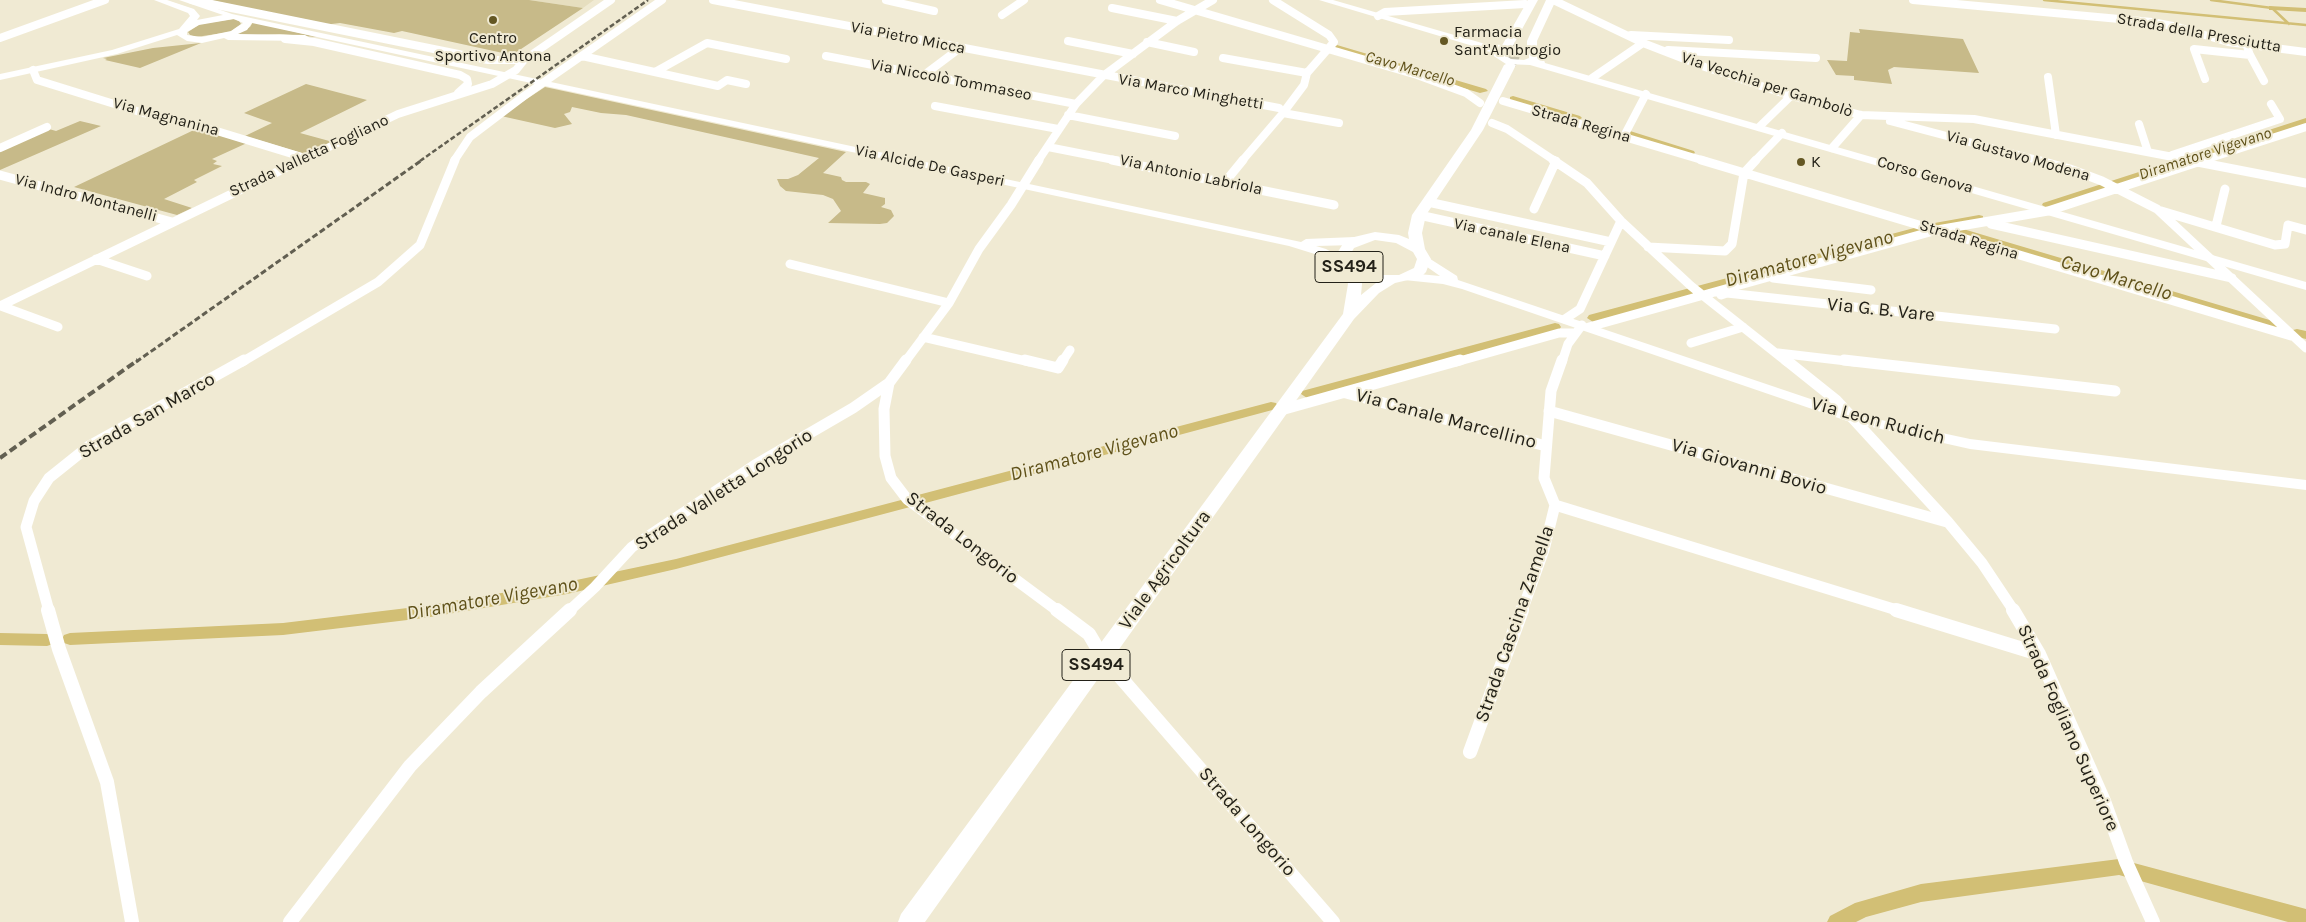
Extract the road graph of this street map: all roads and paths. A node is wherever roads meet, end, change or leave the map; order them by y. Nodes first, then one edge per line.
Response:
1 (105, 0) edge
2 (158, 0) edge
3 (183, 0) edge
4 (192, 0) edge
5 (611, 0) edge
6 (662, 0) edge
7 (713, 0) edge
8 (886, 0) edge
9 (1024, 0) edge
10 (1160, 0) edge
11 (1213, 0) edge
12 (1273, 0) edge
13 (1323, 0) edge
14 (1913, 0) edge
15 (1529, 2) edge
16 (1548, 2) edge
17 (1112, 8) dead end
18 (934, 10) dead end
19 (1194, 10) junction
20 (1002, 15) dead end
21 (233, 16) junction
22 (247, 16) junction
23 (1378, 16) junction
24 (1176, 21) junction
25 (185, 29) junction
26 (1625, 34) junction
27 (220, 37) junction
28 (261, 37) junction
29 (0, 38) edge
30 (202, 40) junction
31 (1729, 40) dead end
32 (1068, 41) dead end
33 (350, 42) junction
34 (1147, 42) junction
35 (1643, 43) junction
36 (2246, 44) junction
37 (1520, 46) tunnel mouth
38 (960, 48) junction
39 (1328, 49) junction
40 (1657, 49) junction
41 (114, 52) junction
42 (1194, 52) dead end
43 (2306, 52) edge
44 (1133, 54) junction
45 (1504, 55) junction
46 (2250, 55) junction
47 (582, 56) junction
48 (826, 56) dead end
49 (1223, 58) dead end
50 (1816, 58) dead end
51 (786, 59) dead end
52 (524, 60) junction
53 (1533, 60) junction
54 (33, 70) junction
55 (655, 72) junction
56 (1307, 73) junction
57 (924, 75) junction
58 (1104, 76) junction
59 (0, 77) edge
60 (2048, 77) dead end
61 (1592, 78) junction
62 (2205, 79) dead end
63 (2264, 81) dead end
64 (746, 84) dead end
65 (458, 94) junction
66 (1646, 94) junction
67 (1791, 96) junction
68 (1481, 99) junction
69 (1503, 101) junction
70 (1076, 104) junction
71 (2270, 104) dead end
72 (935, 106) dead end
73 (1281, 111) junction
74 (1861, 114) junction
75 (1068, 115) junction
76 (1874, 117) junction
77 (1339, 123) dead end
78 (1492, 123) junction
79 (2139, 124) dead end
80 (1759, 126) junction
81 (47, 127) dead end
82 (2306, 127) edge
83 (1058, 129) junction
84 (1782, 133) junction
85 (2056, 135) junction
86 (1174, 136) dead end
87 (1624, 136) junction
88 (1469, 142) junction
89 (1048, 146) junction
90 (0, 148) edge
91 (1832, 148) junction
92 (2148, 152) junction
93 (2171, 156) junction
94 (305, 158) junction
95 (1556, 161) junction
96 (2199, 162) junction
97 (1744, 173) junction
98 (0, 175) edge
99 (1225, 182) junction
100 (2306, 183) edge
101 (1023, 186) junction
102 (2117, 188) junction
103 (2225, 189) dead end
104 (1428, 202) junction
105 (1334, 205) dead end
106 (1534, 209) dead end
107 (2157, 210) junction
108 (2048, 211) junction
109 (1419, 215) junction
110 (1621, 221) junction
111 (172, 222) junction
112 (1985, 222) junction
113 (2216, 226) junction
114 (1935, 230) junction
115 (2306, 230) edge
116 (1375, 236) junction
117 (1355, 241) junction
118 (1611, 242) junction
119 (1292, 243) junction
120 (1648, 247) junction
121 (1421, 254) junction
122 (1605, 256) junction
123 (2210, 258) junction
124 (96, 260) junction
125 (790, 264) dead end
126 (1350, 267) junction
127 (146, 276) dead end
128 (1408, 277) junction
129 (1766, 277) junction
130 (2233, 279) junction
131 (1390, 280) junction
132 (1466, 286) junction
133 (2306, 286) edge
134 (1871, 290) dead end
135 (1700, 293) junction
136 (3, 303) edge
137 (949, 303) junction
138 (1349, 316) junction
139 (1565, 319) junction
140 (58, 326) dead end
141 (1743, 327) junction
142 (1582, 328) junction
143 (2055, 329) dead end
144 (2291, 336) junction
145 (923, 338) junction
146 (1691, 343) dead end
147 (2306, 348) edge
148 (1070, 350) dead end
149 (1776, 353) junction
150 (889, 383) junction
151 (2115, 391) dead end
152 (1344, 392) junction
153 (1282, 409) junction
154 (1549, 411) junction
155 (1855, 419) junction
156 (1546, 446) junction
157 (2306, 486) edge
158 (1555, 504) junction
159 (1948, 522) junction
160 (2039, 654) junction
161 (1102, 656) junction
162 (1470, 752) dead end
163 (132, 922) edge
164 (290, 922) edge
165 (910, 922) edge
166 (1333, 922) edge
167 (2153, 922) edge

1 - 29 street
2 - 25 main road
3 - 21 main road
4 - 22 street
5 - 52 street, Strada Valletta Fogliano
6 - 47 street, Strada San Marco
7 - 38 street, Via Pietro Micca
8 - 18 street
9 - 20 street
10 - 19 street
11 - 19 street, Strada Longorio
12 - 39 street
13 - 23 main road, Corso Genova
14 - 36 street, Strada della Presciutta
15 - 23 street
15 - 45 main road
16 - 26 street, Via Vecchia per Gambolò
16 - 37 main road
16 - 53 main road
17 - 24 street
19 - 24 street, Strada Longorio
19 - 39 street
21 - 22 main road
21 - 25 main road
22 - 27 main road
22 - 33 main road
22 - 52 street
23 - 45 main road, Corso Genova
24 - 34 street, Strada Longorio
25 - 30 main road
25 - 41 main road
26 - 31 street, Via Vecchia per Gambolò
26 - 35 street, Via Vecchia per Gambolò
27 - 28 main road
27 - 30 main road
28 - 33 main road
28 - 65 street
30 - 41 main road
32 - 44 street
33 - 101 main road, Via Alcide De Gasperi
34 - 42 street
34 - 44 street, Strada Longorio
35 - 40 street, Via Vecchia per Gambolò
35 - 61 street
36 - 43 street, Strada della Presciutta
36 - 46 street
38 - 57 street
38 - 58 street, Via Pietro Micca
39 - 56 street
39 - 68 street
40 - 50 street
40 - 67 street, Via Vecchia per Gambolò
41 - 54 main road
44 - 58 street, Strada Longorio
45 - 53 main road, Corso Genova
45 - 53 main road, Corso Genova
45 - 68 main road
45 - 88 main road, SS494
46 - 62 street
46 - 63 street
47 - 55 street
47 - 163 street, Strada San Marco
48 - 57 street, Via Niccolò Tommaseo
49 - 56 street
51 - 55 street
52 - 65 street, Strada Valletta Fogliano
53 - 61 main road, Corso Genova
53 - 69 main road
54 - 59 main road
54 - 94 street, Via Magnanina
55 - 64 street
56 - 73 street
57 - 70 street, Via Niccolò Tommaseo
58 - 70 street, Strada Longorio
58 - 73 street, Via Marco Minghetti
60 - 85 street
61 - 66 main road, Corso Genova
65 - 94 street, Strada Valletta Fogliano
66 - 80 main road, Corso Genova
66 - 87 street
67 - 74 street, Via Vecchia per Gambolò
67 - 80 street
68 - 88 main road
69 - 78 main road
69 - 87 street, Strada Regina
70 - 75 street, Strada Longorio
71 - 93 street
72 - 83 street
73 - 77 street, Via Marco Minghetti
73 - 99 street
74 - 76 street, Via Vecchia per Gambolò
74 - 91 street
75 - 83 street, Strada Longorio
75 - 86 street
76 - 85 street, Via Vecchia per Gambolò
76 - 102 street, Via Gustavo Modena
78 - 88 main road
78 - 95 street, Strada Fogliano Superiore
79 - 92 street
80 - 84 main road, Corso Genova
81 - 90 street, Via Indro Montanelli
82 - 96 street
83 - 89 street, Strada Longorio
84 - 91 main road, Corso Genova
84 - 97 street
85 - 92 street, Via Vecchia per Gambolò
87 - 97 street, Strada Regina
88 - 104 main road, SS494
89 - 99 street, Via Antonio Labriola
89 - 101 street, Strada Longorio
91 - 108 main road, Corso Genova
92 - 93 street, Via Vecchia per Gambolò
93 - 96 street, Via Vecchia per Gambolò
94 - 111 street, Strada Valletta Fogliano
95 - 106 street
95 - 110 street, Strada Fogliano Superiore
96 - 100 street, Via Vecchia per Gambolò
96 - 102 street
97 - 114 street, Strada Regina
97 - 120 street
98 - 111 street, Via Indro Montanelli
99 - 105 street, Via Antonio Labriola
101 - 119 main road, Via Alcide De Gasperi
101 - 137 street, Strada Longorio
102 - 107 street, Via Gustavo Modena
102 - 108 street
103 - 113 street
104 - 109 main road, SS494
104 - 118 street
107 - 113 street, Via Gustavo Modena
107 - 123 street, Via Gustavo Modena
108 - 112 street
108 - 123 main road, Corso Genova
109 - 116 main road, SS494
109 - 121 main road, SS494
109 - 122 street, Via canale Elena
110 - 118 street
110 - 120 street, Strada Fogliano Superiore
111 - 124 street, Strada Valletta Fogliano
112 - 114 street
112 - 130 street
113 - 115 street, Via Gustavo Modena
114 - 129 street
114 - 144 street, Strada Regina
116 - 117 main road, SS494
116 - 121 main road, SS494
117 - 119 main road, Via Alcide De Gasperi
117 - 126 main road, Viale Agricoltura / SS494
118 - 122 street
119 - 126 main road, Via Alcide De Gasperi
120 - 135 street, Strada Fogliano Superiore
121 - 128 main road, SS494
121 - 132 main road
122 - 139 street
123 - 130 street, Via Gustavo Modena
123 - 133 main road, Corso Genova
124 - 127 street
124 - 136 street, Strada Valletta Fogliano
125 - 137 street
126 - 131 main road, Viale Agricoltura / SS494
126 - 138 main road, Viale Agricoltura / SS494
128 - 131 main road, Viale Agricoltura / SS494
128 - 132 main road
129 - 134 street
129 - 135 street
130 - 144 street, Via Gustavo Modena
131 - 138 main road, Viale Agricoltura / SS494
132 - 139 main road, Via Leon Rudich
135 - 141 street, Strada Fogliano Superiore
135 - 142 street
135 - 143 street, Via G. B. Vare
136 - 140 street
137 - 145 street, Strada Longorio
138 - 153 main road, Viale Agricoltura / SS494
139 - 142 main road, Via Leon Rudich
141 - 146 street
141 - 149 street, Strada Fogliano Superiore
142 - 152 street
142 - 154 street, Strada Cascina Zamella
142 - 155 main road, Via Leon Rudich
144 - 147 street, Via Gustavo Modena
145 - 148 street
145 - 150 street, Strada Longorio
149 - 151 street
149 - 155 street, Strada Fogliano Superiore
150 - 161 street, Strada Longorio
150 - 164 street, Strada Valletta Longorio
152 - 153 street
152 - 156 street, Via Canale Marcellino
153 - 161 main road, Viale Agricoltura / SS494
154 - 156 street, Strada Cascina Zamella
154 - 159 street, Via Giovanni Bovio
155 - 157 main road, Via Leon Rudich
155 - 159 street, Strada Fogliano Superiore
156 - 158 street, Strada Cascina Zamella
158 - 160 street
158 - 162 street, Strada Cascina Zamella
159 - 160 street, Strada Fogliano Superiore
160 - 167 street, Strada Fogliano Superiore
161 - 165 main road, Viale Agricoltura / SS494
161 - 166 street, Strada Longorio

